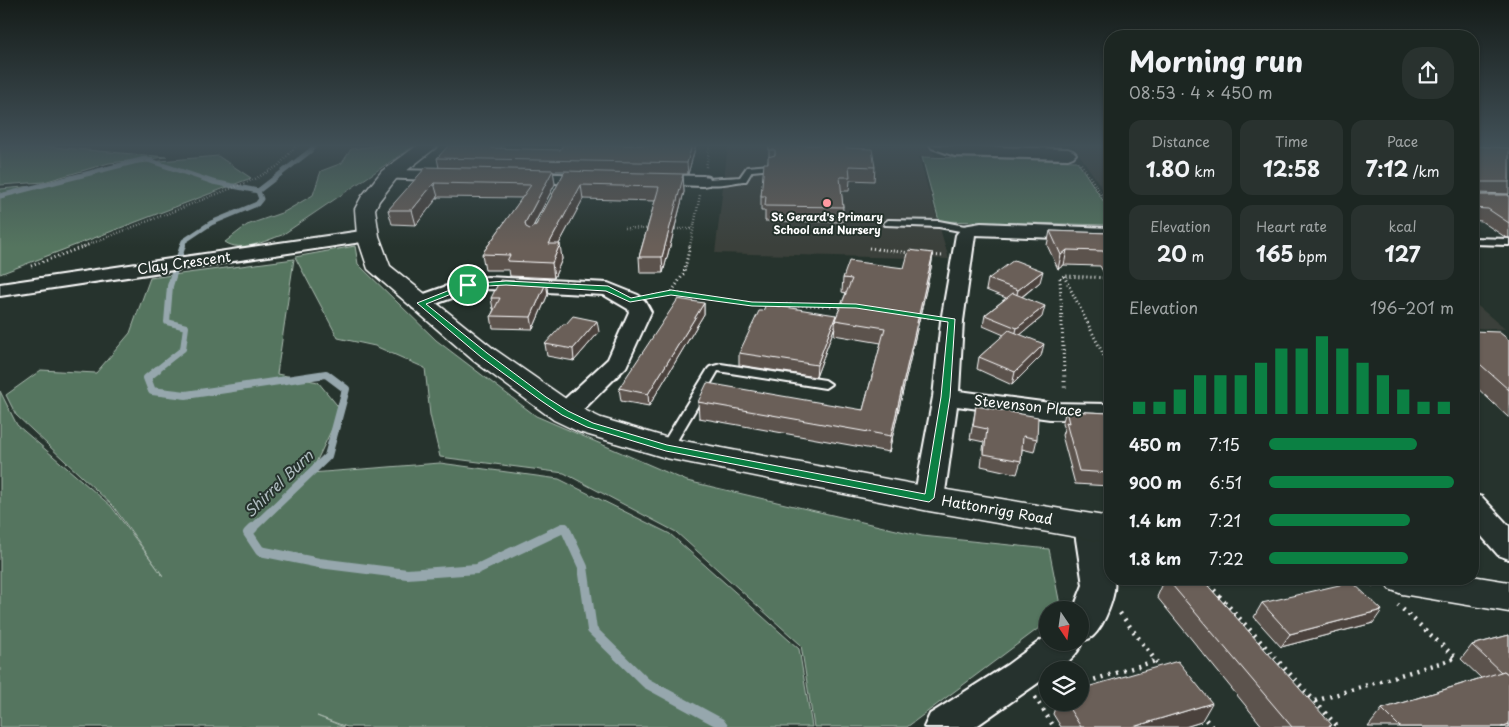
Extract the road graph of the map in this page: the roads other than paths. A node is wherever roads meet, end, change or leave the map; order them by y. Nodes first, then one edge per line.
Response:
1 (387, 179) edge
2 (513, 179) edge
3 (743, 179) edge
4 (614, 180) edge
5 (634, 180) edge
6 (703, 181) joint
7 (888, 223) dead end
8 (970, 230) junction
9 (1104, 234) edge
10 (368, 236) junction
11 (1479, 241) edge
12 (1509, 242) edge
13 (0, 290) edge
14 (421, 303) junction
15 (825, 384) dead end
16 (946, 397) junction
17 (1104, 412) edge
18 (565, 413) junction
19 (666, 448) junction
20 (929, 498) junction
21 (1479, 512) edge
22 (1100, 528) edge
23 (1509, 547) edge
24 (1391, 589) edge
25 (1509, 597) edge
26 (1089, 615) edge
27 (1053, 651) edge
28 (943, 727) edge

1 - 10 street, Hattonrigg Road
2 - 4 street
3 - 6 lane
5 - 6 street
7 - 8 lane
8 - 9 street
8 - 16 street
10 - 13 street, Clay Crescent
10 - 14 street, Hattonrigg Road
11 - 12 lane
14 - 18 street, Hattonrigg Road
14 - 18 street
15 - 19 lane
16 - 17 street, Stevenson Place
16 - 20 street
18 - 19 street, Hattonrigg Road
19 - 20 street, Hattonrigg Road
20 - 22 street, Hattonrigg Road
21 - 23 street
22 - 26 street
24 - 25 street
27 - 28 street

